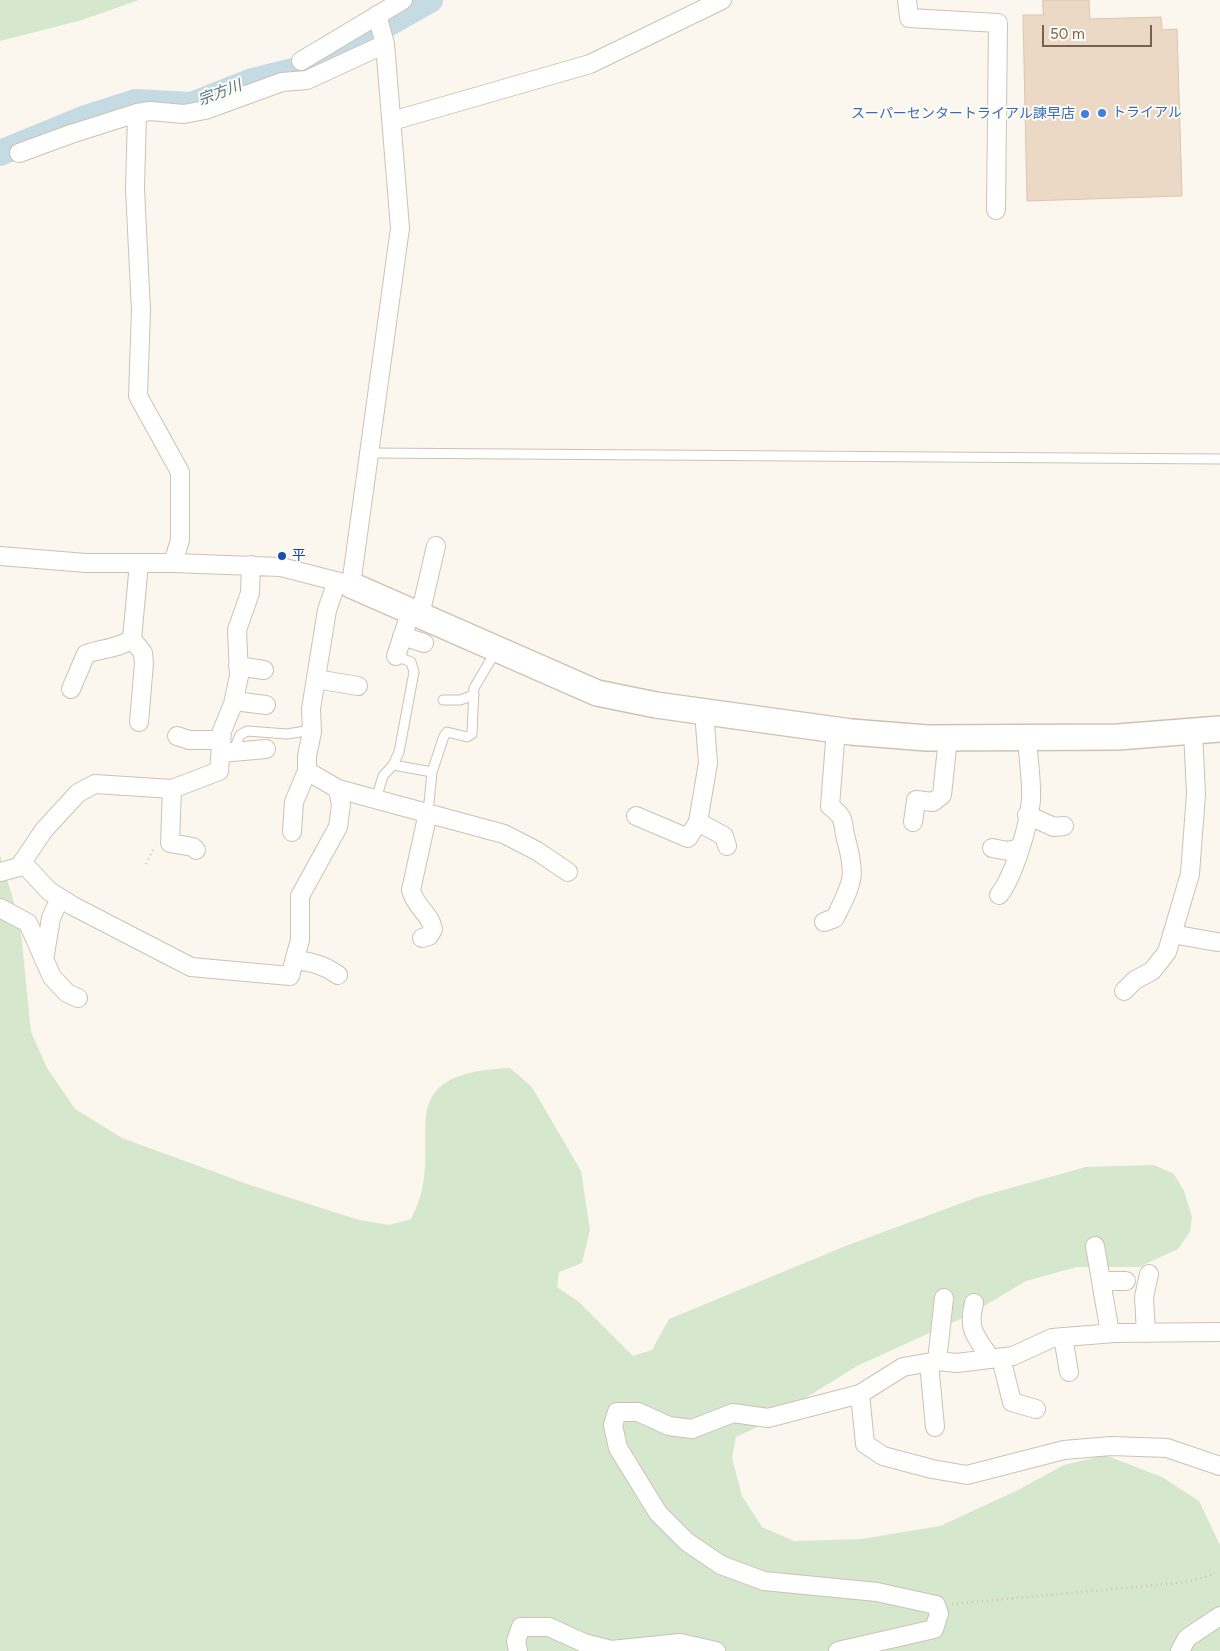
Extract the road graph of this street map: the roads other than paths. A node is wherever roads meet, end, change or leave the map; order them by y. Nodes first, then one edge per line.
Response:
1 (403, 0) edge
2 (722, 0) edge
3 (907, 0) edge
4 (379, 17) junction
5 (384, 42) junction
6 (301, 61) dead end
7 (137, 113) junction
8 (392, 121) junction
9 (19, 154) dead end
10 (996, 210) dead end
11 (370, 453) junction
12 (1220, 459) edge
13 (436, 546) dead end
14 (0, 556) edge
15 (138, 563) junction
16 (173, 563) junction
17 (251, 565) junction
18 (344, 583) junction
19 (415, 613) junction
20 (402, 636) junction
21 (132, 639) junction
22 (424, 643) dead end
23 (497, 649) junction
24 (396, 656) joint
25 (238, 666) junction
26 (264, 670) dead end
27 (316, 679) junction
28 (358, 686) dead end
29 (71, 689) dead end
30 (474, 695) junction
31 (443, 700) dead end
32 (234, 701) junction
33 (266, 705) dead end
34 (704, 712) junction
35 (139, 722) dead end
36 (836, 729) junction
37 (1220, 729) edge
38 (312, 730) junction
39 (1193, 731) junction
40 (177, 736) dead end
41 (948, 738) junction
42 (1027, 738) junction
43 (225, 748) junction
44 (266, 749) dead end
45 (393, 765) junction
46 (307, 771) junction
47 (432, 772) junction
48 (172, 789) junction
49 (338, 789) junction
50 (376, 799) junction
51 (428, 813) junction
52 (1027, 815) junction
53 (636, 816) dead end
54 (698, 822) junction
55 (913, 822) dead end
56 (1064, 826) dead end
57 (292, 832) dead end
58 (728, 846) dead end
59 (992, 848) dead end
60 (1020, 848) junction
61 (196, 850) dead end
62 (22, 862) junction
63 (0, 872) edge
64 (568, 872) dead end
65 (999, 895) dead end
66 (60, 898) junction
67 (0, 908) edge
68 (824, 922) dead end
69 (1172, 934) junction
70 (422, 938) dead end
71 (1217, 942) dead end
72 (44, 960) junction
73 (295, 960) junction
74 (338, 975) dead end
75 (1124, 991) dead end
76 (78, 998) dead end
77 (1095, 1246) dead end
78 (1149, 1274) dead end
79 (1101, 1280) junction
80 (1126, 1281) dead end
81 (944, 1298) dead end
82 (974, 1303) dead end
83 (1220, 1332) edge
84 (1110, 1333) junction
85 (1146, 1333) junction
86 (1064, 1337) junction
87 (996, 1358) junction
88 (933, 1362) junction
89 (1069, 1372) dead end
90 (860, 1394) junction
91 (1036, 1408) dead end
92 (935, 1427) dead end
93 (1220, 1466) edge
94 (1220, 1616) edge
95 (518, 1651) edge
96 (716, 1651) edge
97 (838, 1651) edge
98 (1180, 1651) edge

1 - 4 street
2 - 8 street
3 - 10 street
4 - 5 street
4 - 6 street
5 - 7 street
5 - 8 street
7 - 9 street
7 - 16 street
8 - 11 street
11 - 12 lane
11 - 18 street
13 - 19 street
14 - 15 street
15 - 16 street
15 - 21 street
16 - 17 street
17 - 18 street
17 - 25 street
18 - 19 street
18 - 27 street
19 - 20 street
19 - 23 street
20 - 22 street
20 - 24 street
21 - 29 street
21 - 35 street
23 - 30 lane
23 - 34 street
24 - 45 lane
25 - 26 street
25 - 32 street
27 - 28 street
27 - 38 street
30 - 31 lane
30 - 47 lane
32 - 33 street
32 - 43 street
34 - 36 street
34 - 54 street
36 - 41 street
36 - 68 street
37 - 39 street
38 - 43 lane
38 - 46 street
39 - 42 street
39 - 69 street
40 - 43 street
41 - 42 street
41 - 55 street
42 - 52 street
43 - 44 street
43 - 48 street
45 - 47 lane
45 - 50 lane
46 - 49 street
46 - 57 street
47 - 51 lane
48 - 61 street
48 - 62 street
49 - 50 street
49 - 73 street
50 - 51 street
51 - 64 street
51 - 70 street
52 - 56 street
52 - 60 street
53 - 54 street
54 - 58 street
59 - 60 street
60 - 65 street
62 - 63 street
62 - 66 street
66 - 72 street
66 - 73 street
67 - 72 street
69 - 71 street
69 - 75 street
72 - 76 street
73 - 74 street
77 - 79 street
78 - 85 street
79 - 80 street
79 - 84 street
81 - 88 street
82 - 87 street
83 - 85 street
84 - 85 street
84 - 86 street
86 - 87 street
86 - 89 street
87 - 88 street
87 - 91 street
88 - 90 street
88 - 92 street
90 - 93 street
90 - 97 street
94 - 98 street
95 - 96 street

